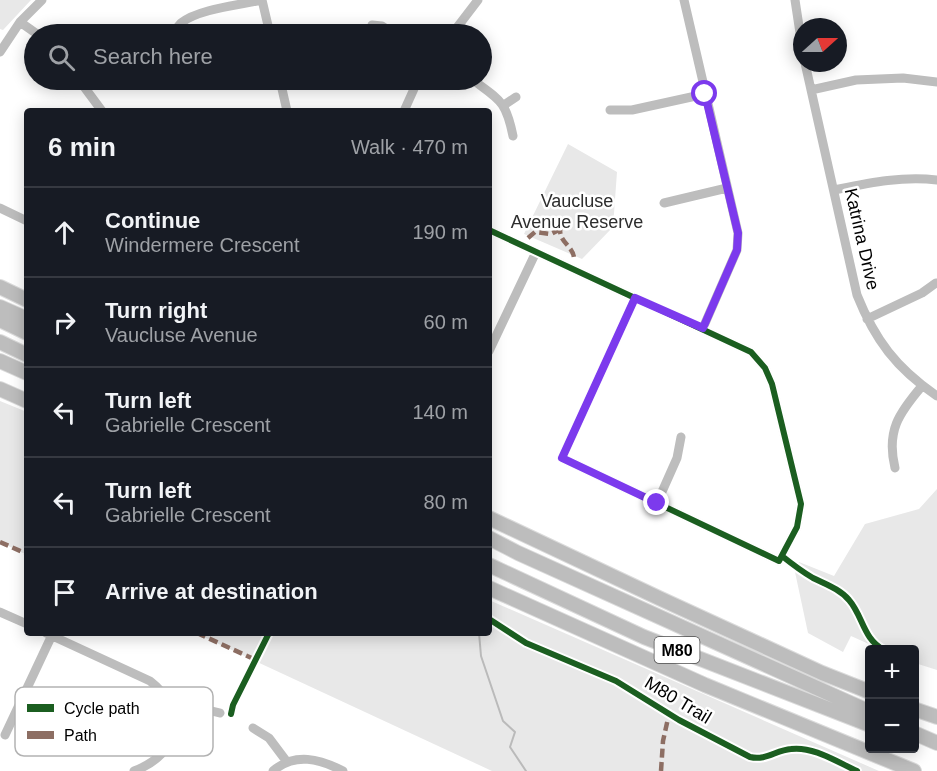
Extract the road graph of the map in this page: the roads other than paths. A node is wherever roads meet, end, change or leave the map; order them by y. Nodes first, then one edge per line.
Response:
1 (42, 0) edge
2 (262, 0) edge
3 (478, 0) edge
4 (684, 0) edge
5 (795, 0) edge
6 (798, 18) edge
7 (20, 22) junction
8 (180, 24) edge
9 (268, 24) edge
10 (460, 24) edge
11 (24, 25) edge
12 (0, 52) edge
13 (807, 72) edge
14 (937, 82) edge
15 (86, 90) edge
16 (282, 90) edge
17 (413, 90) edge
18 (485, 90) edge
19 (811, 90) junction
20 (705, 94) junction
21 (516, 98) dead end
22 (504, 105) junction
23 (99, 108) edge
24 (286, 108) edge
25 (405, 108) edge
26 (610, 110) dead end
27 (513, 136) dead end
28 (937, 180) edge
29 (726, 188) junction
30 (834, 190) junction
31 (664, 203) dead end
32 (0, 208) edge
33 (24, 220) edge
34 (492, 231) edge
35 (536, 252) junction
36 (936, 284) edge
37 (0, 287) edge
38 (635, 298) junction
39 (24, 299) edge
40 (0, 307) edge
41 (24, 318) edge
42 (867, 319) junction
43 (0, 320) edge
44 (703, 328) junction
45 (24, 332) edge
46 (492, 338) edge
47 (0, 342) edge
48 (24, 354) edge
49 (0, 361) edge
50 (24, 372) edge
51 (922, 386) junction
52 (0, 389) edge
53 (937, 396) edge
54 (24, 399) edge
55 (681, 437) dead end
56 (895, 468) dead end
57 (657, 503) junction
58 (492, 519) edge
59 (492, 528) edge
60 (492, 540) edge
61 (492, 566) edge
62 (492, 589) edge
63 (661, 600) junction
64 (0, 612) edge
65 (24, 623) edge
66 (48, 636) edge
67 (53, 636) edge
68 (26, 687) edge
69 (158, 687) edge
70 (865, 690) edge
71 (865, 710) edge
72 (919, 710) edge
73 (213, 711) edge
74 (15, 712) edge
75 (220, 714) dead end
76 (937, 717) edge
77 (865, 722) edge
78 (253, 728) dead end
79 (5, 735) dead end
80 (919, 735) edge
81 (919, 742) edge
82 (937, 743) edge
83 (937, 749) edge
84 (160, 756) edge
85 (287, 762) junction
86 (134, 771) edge
87 (273, 771) edge
88 (343, 771) edge
89 (914, 771) edge

1 - 7 street
2 - 8 street
2 - 9 street
3 - 10 street
4 - 20 street
5 - 6 street
7 - 11 street
7 - 12 street
13 - 19 street, Katrina Drive
14 - 19 street
15 - 23 street
16 - 24 street
17 - 25 street
18 - 22 street
19 - 30 street, Katrina Drive
20 - 26 street
20 - 29 street
21 - 22 street
22 - 27 street
28 - 30 street
29 - 31 street
29 - 44 street
30 - 42 street, Katrina Drive
32 - 33 street
34 - 35 street
35 - 38 street
35 - 46 street
36 - 42 street
37 - 39 highway
38 - 44 street
38 - 57 street
40 - 41 highway
42 - 51 street, Katrina Drive
43 - 45 highway
44 - 57 street
47 - 48 highway
49 - 50 highway
51 - 53 street, Katrina Drive
51 - 56 street
52 - 54 highway
55 - 57 street
58 - 63 highway
59 - 63 highway
60 - 71 highway
61 - 77 highway, M80
62 - 89 highway, M80
63 - 70 highway
64 - 65 street
66 - 68 street
67 - 69 street
72 - 76 highway
73 - 75 street
74 - 79 street
78 - 85 street
80 - 82 highway
81 - 83 highway
84 - 86 street
85 - 87 street
85 - 88 street

